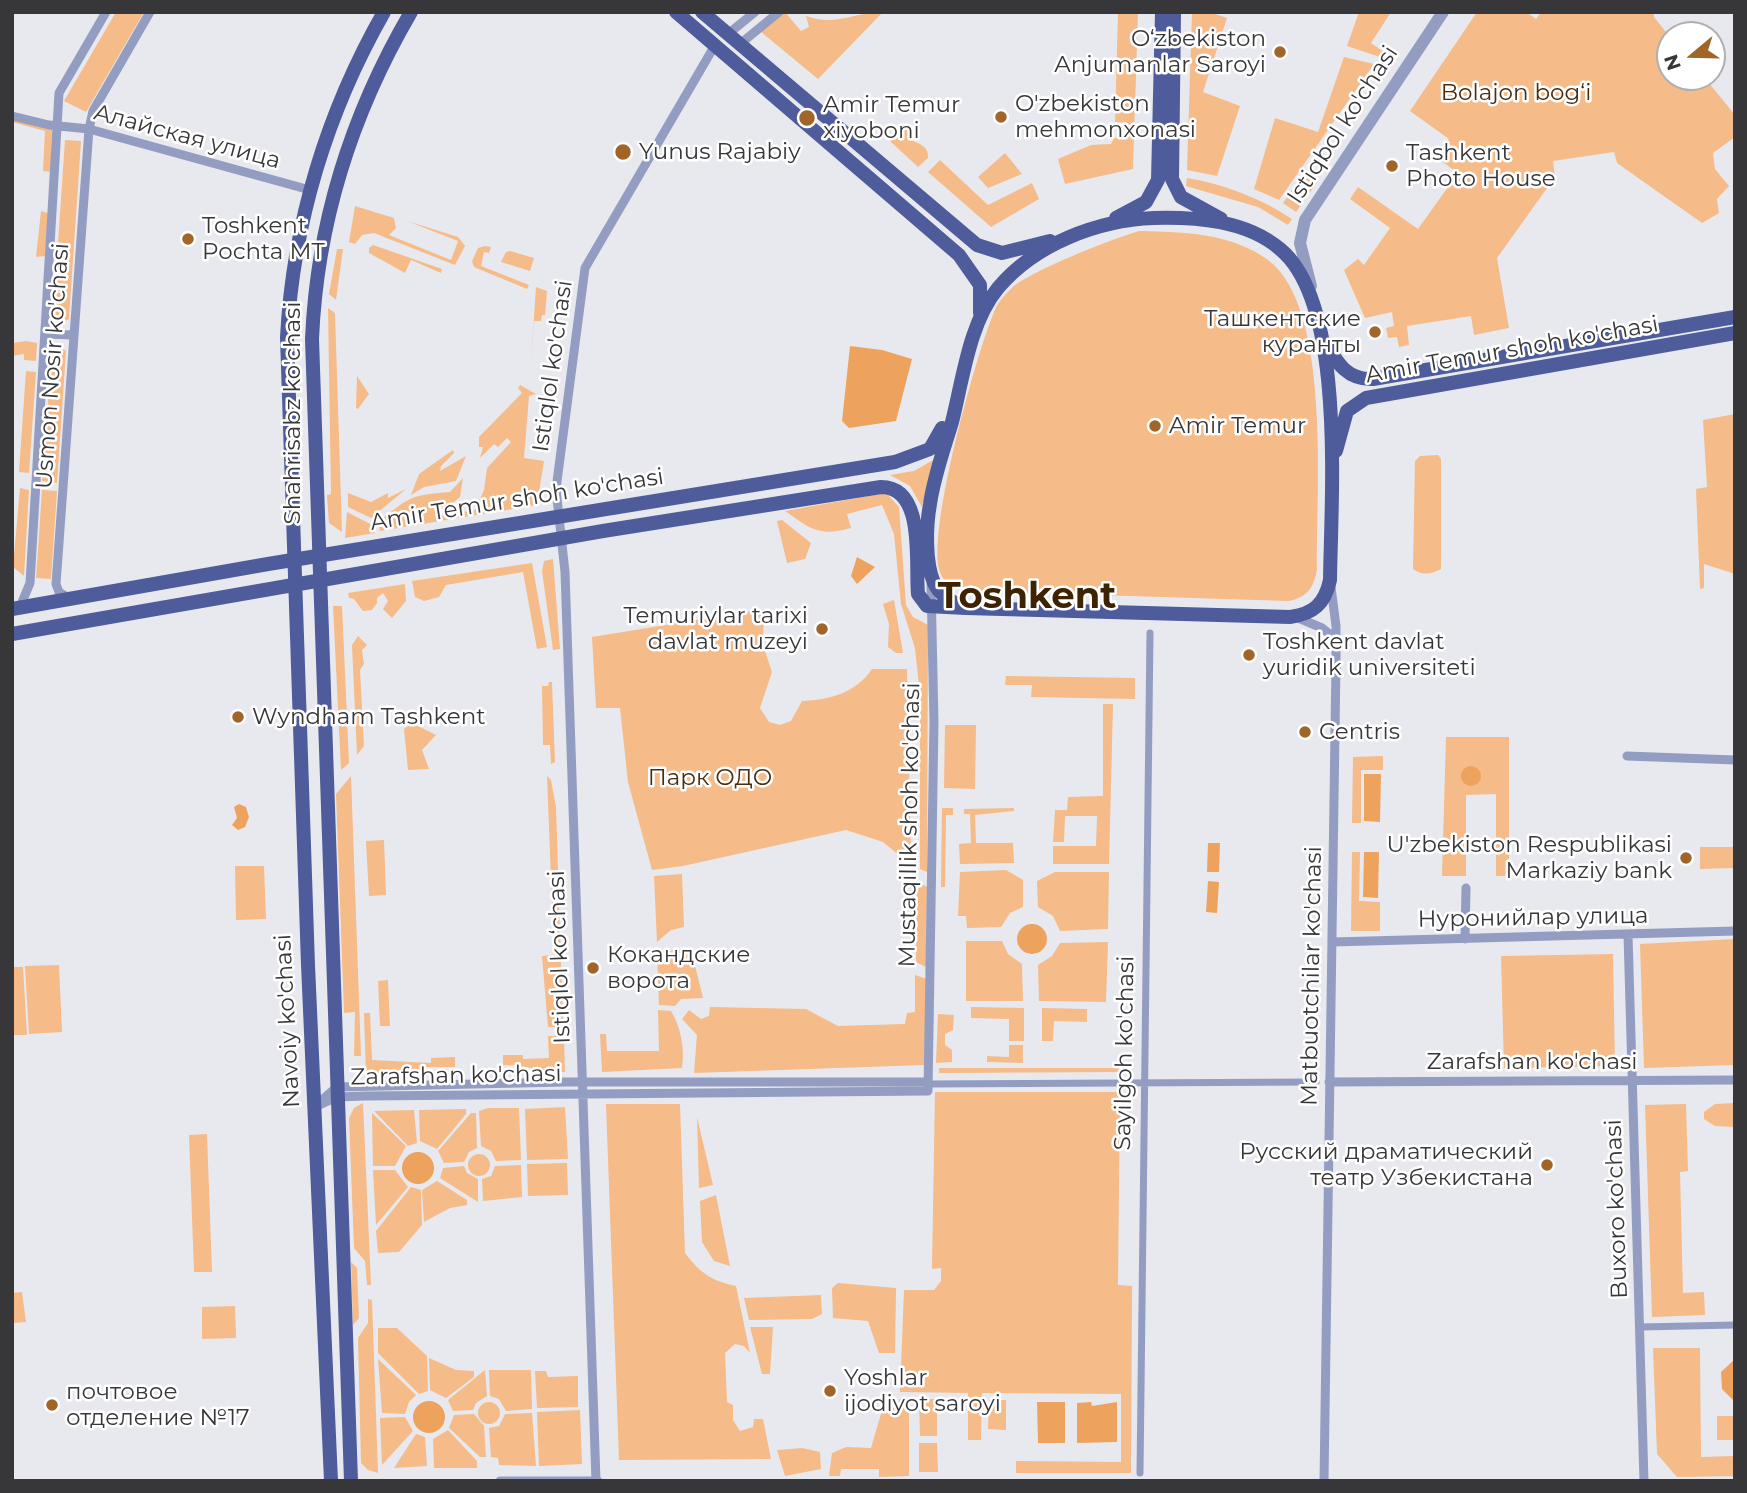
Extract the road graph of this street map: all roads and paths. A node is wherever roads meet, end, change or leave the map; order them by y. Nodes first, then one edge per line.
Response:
1 (106, 12) edge
2 (150, 12) edge
3 (384, 12) edge
4 (411, 12) edge
5 (676, 12) edge
6 (702, 12) edge
7 (755, 12) edge
8 (779, 12) edge
9 (1162, 12) edge
10 (1174, 12) edge
11 (1443, 12) edge
12 (728, 34) junction
13 (740, 44) junction
14 (715, 45) junction
15 (12, 116) edge
16 (58, 127) junction
17 (89, 128) junction
18 (310, 190) junction
19 (1099, 226) junction
20 (1238, 227) junction
21 (1317, 307) junction
22 (1735, 317) edge
23 (977, 328) junction
24 (1735, 333) edge
25 (45, 334) junction
26 (73, 335) junction
27 (1324, 336) junction
28 (969, 358) junction
29 (1331, 498) junction
30 (557, 517) junction
31 (561, 540) junction
32 (317, 556) junction
33 (293, 560) junction
34 (930, 569) junction
35 (1330, 580) junction
36 (318, 581) junction
37 (294, 585) junction
38 (130, 588) junction
39 (71, 599) junction
40 (933, 607) junction
41 (966, 608) junction
42 (16, 609) edge
43 (135, 613) junction
44 (1293, 616) junction
45 (1150, 633) dead end
46 (12, 634) edge
47 (1336, 640) junction
48 (1627, 756) dead end
49 (1735, 760) edge
50 (1466, 888) dead end
51 (1735, 931) edge
52 (1628, 935) junction
53 (1465, 939) junction
54 (1332, 942) junction
55 (1735, 1080) edge
56 (1632, 1081) junction
57 (584, 1082) junction
58 (1316, 1082) dead end
59 (1329, 1082) junction
60 (1144, 1083) junction
61 (928, 1086) junction
62 (337, 1092) junction
63 (584, 1093) junction
64 (315, 1107) junction
65 (1735, 1325) edge
66 (1640, 1327) junction
67 (1140, 1473) dead end
68 (331, 1481) edge
69 (351, 1481) edge
70 (500, 1481) edge
71 (597, 1481) edge
72 (1324, 1481) edge
73 (1644, 1481) edge

1 - 16 street, Usmon Nosir ko'chasi
2 - 17 street, Usmon Nosir ko'chasi
3 - 18 main road, Shahrisabz ko'chasi
4 - 32 main road, Shahrisabz ko'chasi
5 - 14 main road
6 - 12 main road
7 - 12 street
8 - 13 street
9 - 19 main road
10 - 20 main road
11 - 21 street, Istiqbol ko'chasi
12 - 13 main road
13 - 19 main road
14 - 23 main road
14 - 30 street, Istiqlol ko'chasi
15 - 16 street, Алайская улица
16 - 17 street, Алайская улица
16 - 25 street, Usmon Nosir ko'chasi
17 - 18 street, Алайская улица
17 - 26 street, Usmon Nosir ko'chasi
18 - 33 main road, Shahrisabz ko'chasi
19 - 20 main road
19 - 23 main road
20 - 21 main road
21 - 27 main road
22 - 27 main road, Amir Temur shoh ko'chasi
23 - 28 main road
24 - 29 main road, Amir Temur shoh ko'chasi
25 - 26 street
25 - 42 street, Usmon Nosir ko'chasi
26 - 39 street, Usmon Nosir ko'chasi
27 - 29 main road
28 - 30 main road, Amir Temur shoh ko'chasi
28 - 34 main road
29 - 35 main road
30 - 31 street, Istiqlol ko‘chasi
30 - 32 main road, Amir Temur shoh ko'chasi
31 - 36 main road, Amir Temur shoh ko'chasi
31 - 40 main road, Amir Temur shoh ko'chasi
31 - 57 street, Istiqlol ko‘chasi
32 - 33 main road, Amir Temur shoh ko'chasi
32 - 36 main road, Shahrisabz ko'chasi
33 - 37 main road, Navoiy ko'chasi
33 - 38 main road, Amir Temur shoh ko'chasi
34 - 40 street, Mustaqillik shoh ko'chasi
34 - 41 main road
35 - 44 main road
35 - 47 street, Matbuotchilar ko'chasi
36 - 37 main road, Amir Temur shoh ko'chasi
36 - 62 main road, Navoiy ko'chasi
37 - 43 main road, Amir Temur shoh ko'chasi
37 - 64 main road, Navoiy ko'chasi
38 - 39 main road, Amir Temur shoh ko'chasi
38 - 43 main road
39 - 42 main road, Amir Temur shoh ko'chasi
40 - 41 main road
40 - 61 street, Mustaqillik shoh ko'chasi
41 - 44 main road
43 - 46 main road, Amir Temur shoh ko'chasi
44 - 47 street
45 - 60 street, Sayilgoh ko'chasi
47 - 54 street, Matbuotchilar ko'chasi
48 - 49 street
50 - 53 street
51 - 52 street, Нуронийлар улица
52 - 53 street, Нуронийлар улица
52 - 56 street, Buxoro ko'chasi
53 - 54 street, Нуронийлар улица
54 - 59 street, Matbuotchilar ko'chasi
55 - 56 street, Zarafshan ko'chasi
56 - 59 street, Zarafshan ko'chasi
56 - 66 street, Buxoro ko'chasi
57 - 61 street, Zarafshan ko'chasi
57 - 62 street, Zarafshan ko'chasi
57 - 63 street, Istiqlol ko‘chasi
58 - 60 street, Zarafshan ko'chasi
59 - 72 street, Matbuotchilar ko'chasi
60 - 61 street, Zarafshan ko'chasi
60 - 67 street, Sayilgoh ko'chasi
61 - 63 street, Zarafshan ko'chasi
62 - 63 street, Zarafshan ko'chasi
62 - 64 street, Zarafshan ko'chasi
62 - 69 main road, Navoiy ko'chasi
63 - 71 street, Istiqlol ko‘chasi
64 - 68 main road, Navoiy ko'chasi
65 - 66 street
66 - 73 street, Buxoro ko'chasi
70 - 71 street

